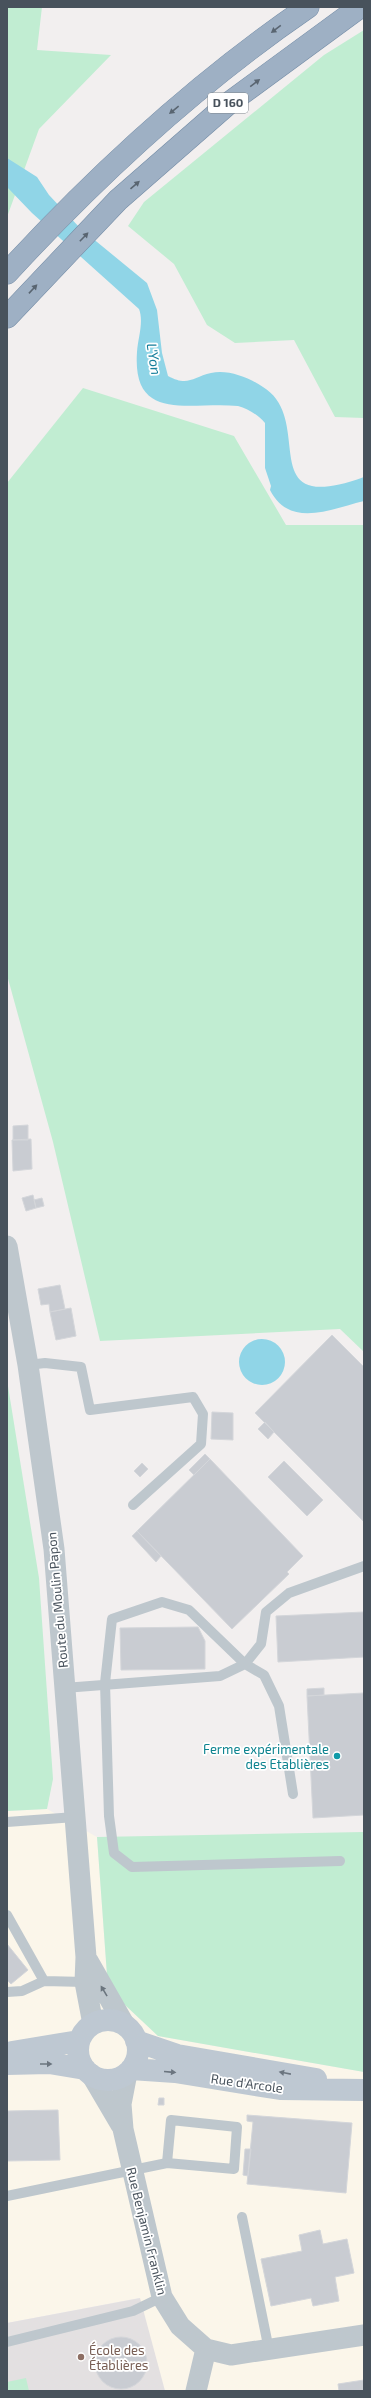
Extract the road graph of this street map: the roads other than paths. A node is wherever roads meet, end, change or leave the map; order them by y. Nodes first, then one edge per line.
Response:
1 (308, 7) edge
2 (360, 7) edge
3 (7, 273) edge
4 (7, 317) edge
5 (7, 1246) edge
6 (28, 1365) junction
7 (133, 1505) dead end
8 (364, 1566) edge
9 (245, 1664) junction
10 (105, 1683) junction
11 (64, 1688) junction
12 (293, 1794) dead end
13 (75, 1817) junction
14 (7, 1822) edge
15 (340, 1862) dead end
16 (7, 1915) edge
17 (86, 1957) junction
18 (44, 1981) junction
19 (85, 1982) junction
20 (7, 1992) edge
21 (93, 2024) junction
22 (130, 2033) junction
23 (79, 2041) junction
24 (7, 2052) edge
25 (7, 2064) edge
26 (129, 2071) junction
27 (88, 2072) junction
28 (364, 2090) edge
29 (123, 2129) junction
30 (167, 2163) junction
31 (132, 2170) junction
32 (7, 2196) edge
33 (242, 2217) dead end
34 (162, 2297) junction
35 (364, 2335) edge
36 (7, 2342) edge
37 (206, 2348) junction
38 (269, 2350) junction
39 (196, 2391) edge

1 -> 3 highway, D 160
4 -> 2 highway, D 160
5 - 6 street, Route du Moulin Papon
6 - 7 lane
6 - 11 street, Route du Moulin Papon
8 - 9 lane
9 - 10 lane
9 - 10 lane
9 - 12 lane
10 - 11 lane
10 - 15 lane
11 - 13 street, Route du Moulin Papon
13 - 14 lane
13 - 17 street, Route du Moulin Papon
16 - 18 lane
17 - 19 street, Route du Moulin Papon
22 -> 17 street, Route du Moulin Papon
18 - 19 lane
18 - 20 lane
19 - 21 street, Route du Moulin Papon
21 - 22 main road
21 - 23 main road
22 - 26 main road
28 -> 22 main road, Rue d'Arcole
23 - 24 main road
23 - 27 main road
25 -> 27 main road
26 - 27 main road
26 -> 28 main road, Rue d'Arcole
26 - 29 street
27 - 29 street
29 - 31 street, Rue Benjamin Franklin
30 - 30 lane
30 - 31 lane
31 - 32 lane
31 - 34 street, Rue Benjamin Franklin
33 - 38 lane
34 - 36 lane
34 - 37 street, Rue Benjamin Franklin
35 - 38 street, Rue Benjamin Franklin
37 - 38 street, Rue Benjamin Franklin
37 - 39 street

